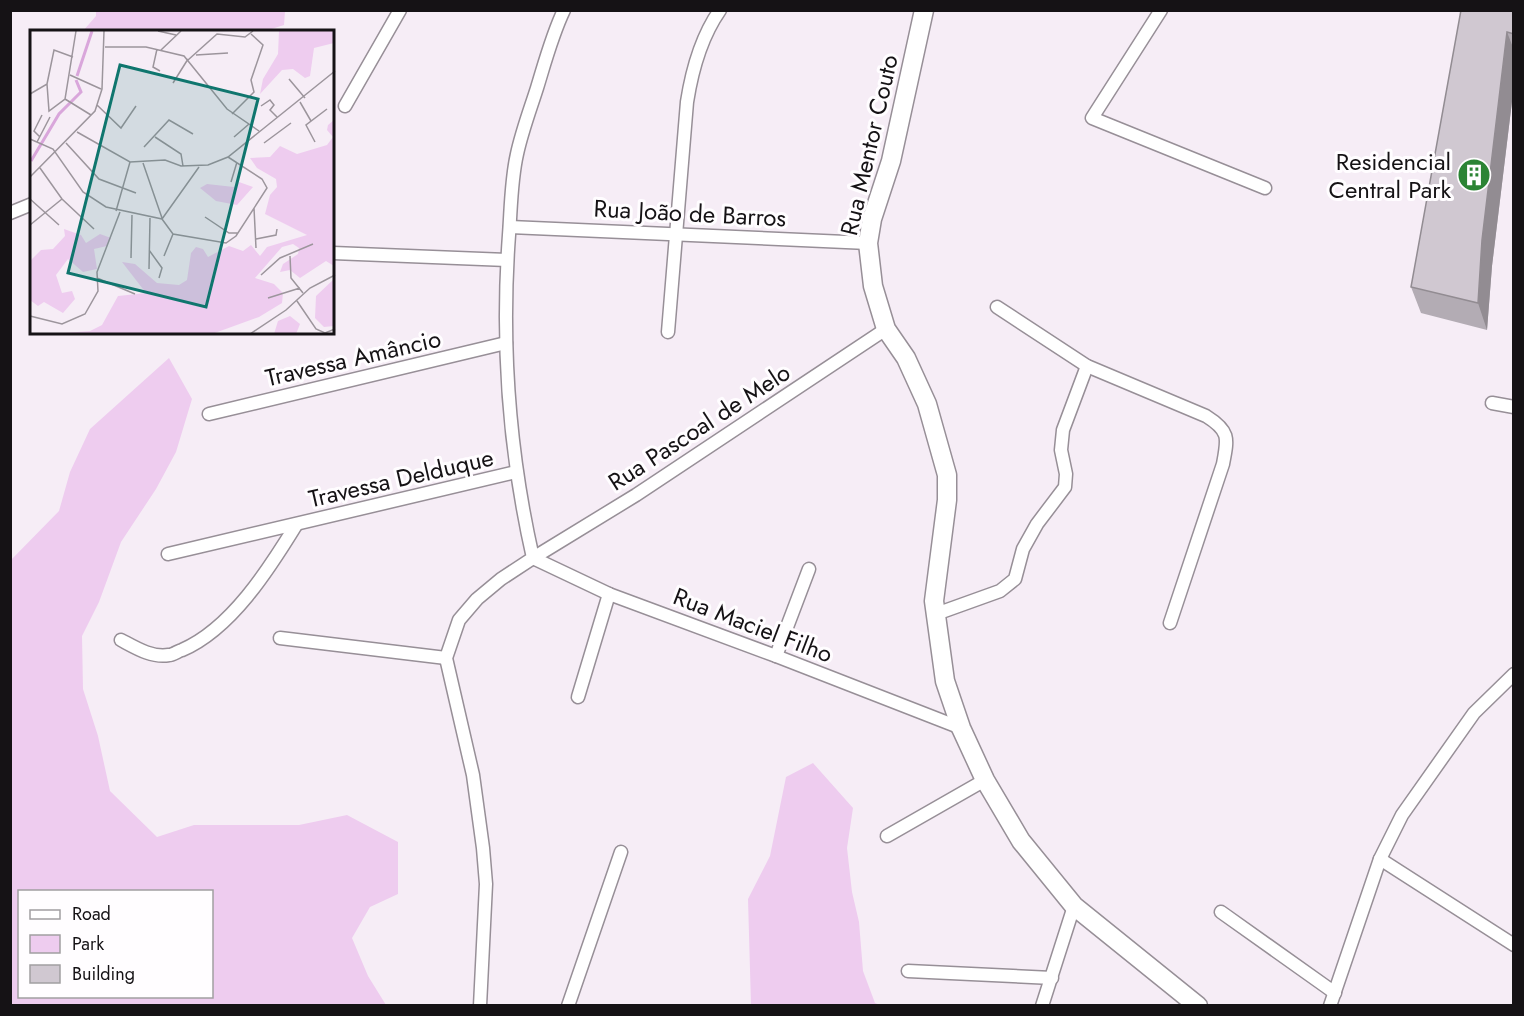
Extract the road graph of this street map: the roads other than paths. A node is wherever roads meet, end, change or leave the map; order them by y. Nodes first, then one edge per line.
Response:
1 (400, 10) edge
2 (564, 10) edge
3 (720, 10) edge
4 (924, 10) edge
5 (1161, 10) edge
6 (345, 106) dead end
7 (1265, 188) dead end
8 (30, 205) edge
9 (12, 216) edge
10 (510, 227) junction
11 (675, 233) junction
12 (868, 243) junction
13 (334, 253) edge
14 (507, 260) junction
15 (997, 307) dead end
16 (886, 328) junction
17 (668, 332) dead end
18 (507, 343) junction
19 (1087, 366) junction
20 (1492, 402) dead end
21 (1514, 407) edge
22 (209, 414) dead end
23 (516, 472) junction
24 (296, 525) junction
25 (168, 554) dead end
26 (533, 558) junction
27 (809, 569) dead end
28 (609, 594) junction
29 (936, 614) junction
30 (1170, 623) dead end
31 (280, 638) dead end
32 (121, 640) dead end
33 (776, 656) junction
34 (446, 658) junction
35 (1514, 674) edge
36 (578, 697) dead end
37 (961, 728) junction
38 (985, 780) junction
39 (887, 836) dead end
40 (621, 852) dead end
41 (1380, 859) junction
42 (1074, 906) junction
43 (1221, 912) dead end
44 (1514, 945) edge
45 (908, 971) dead end
46 (1052, 978) junction
47 (1335, 993) junction
48 (480, 1005) edge
49 (567, 1005) edge
50 (1042, 1005) edge
51 (1198, 1005) edge
52 (1330, 1005) edge

1 - 6 street
2 - 10 street
3 - 11 street
4 - 12 street, Rua Mentor Couto
5 - 7 street
8 - 9 street
10 - 11 street, Rua João de Barros
10 - 14 street
11 - 12 street, Rua João de Barros
11 - 17 street
12 - 16 street, Rua Mentor Couto
13 - 14 street
14 - 18 street
15 - 19 street
16 - 26 street, Rua Pascoal de Melo
16 - 29 street, Rua Mentor Couto
18 - 22 street, Travessa Amâncio
18 - 23 street
19 - 29 street
19 - 30 street
20 - 21 street
23 - 24 street, Travessa Delduque
23 - 26 street
24 - 25 street, Travessa Delduque
24 - 32 street, Travessa Delduque
26 - 28 street, Rua Maciel Filho
26 - 34 street, Rua Pascoal de Melo
27 - 33 street
28 - 33 street, Rua Maciel Filho
28 - 36 street
29 - 37 street, Rua Mentor Couto
31 - 34 street
33 - 37 street, Rua Maciel Filho
34 - 48 street
35 - 41 street
37 - 38 street, Rua Mentor Couto
38 - 39 street
38 - 42 street, Rua Mentor Couto
40 - 49 street
41 - 44 street
41 - 47 street
42 - 46 street
42 - 51 street, Rua Mentor Couto
43 - 47 street
45 - 46 street
46 - 50 street
47 - 52 street

